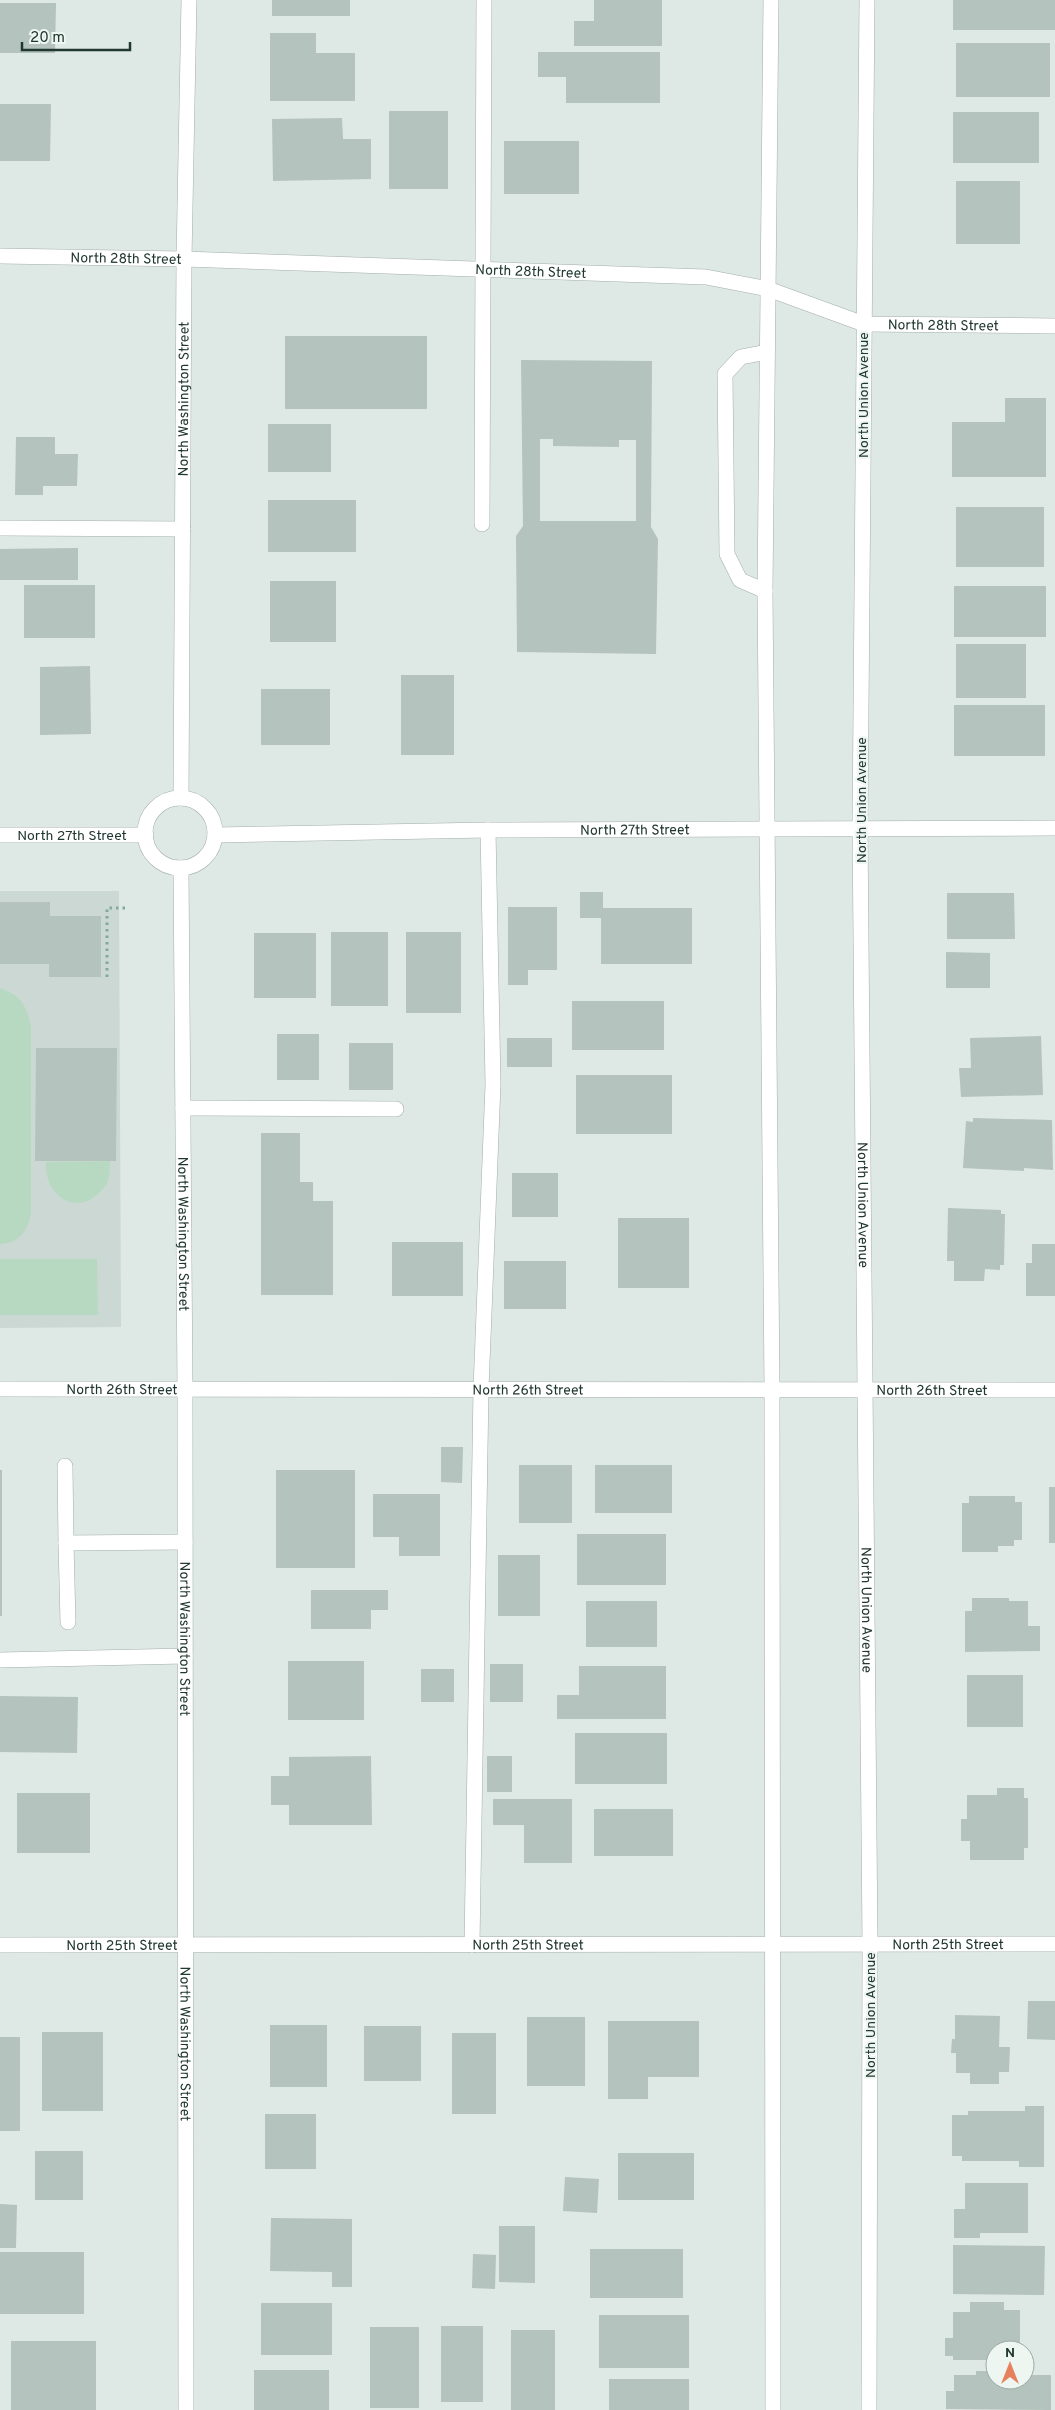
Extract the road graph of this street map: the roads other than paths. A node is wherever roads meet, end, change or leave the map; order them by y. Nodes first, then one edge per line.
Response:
1 (189, 0) edge
2 (484, 0) edge
3 (771, 0) edge
4 (867, 0) edge
5 (0, 256) edge
6 (184, 259) junction
7 (485, 270) junction
8 (768, 289) junction
9 (864, 324) junction
10 (1055, 326) edge
11 (767, 352) junction
12 (482, 524) dead end
13 (0, 528) edge
14 (182, 529) junction
15 (765, 591) junction
16 (181, 798) junction
17 (860, 828) junction
18 (1055, 828) edge
19 (768, 829) junction
20 (488, 830) junction
21 (0, 835) edge
22 (146, 835) junction
23 (216, 835) junction
24 (181, 868) junction
25 (183, 1108) junction
26 (396, 1109) dead end
27 (0, 1389) edge
28 (185, 1389) junction
29 (481, 1389) junction
30 (772, 1389) junction
31 (864, 1390) junction
32 (1055, 1390) edge
33 (65, 1466) dead end
34 (185, 1542) junction
35 (66, 1543) junction
36 (68, 1622) dead end
37 (185, 1656) junction
38 (0, 1660) edge
39 (774, 1944) junction
40 (870, 1944) junction
41 (1055, 1944) edge
42 (0, 1945) edge
43 (185, 1945) junction
44 (472, 1945) junction
45 (186, 2410) edge
46 (773, 2410) edge
47 (869, 2410) edge

1 - 6 street, North Washington Street
2 - 7 street
3 - 8 street
4 - 9 street, North Union Avenue
5 - 6 street, North 28th Street
6 - 7 street, North 28th Street
6 - 14 street, North Washington Street
7 - 8 street, North 28th Street
7 - 12 street
8 - 9 street, North 28th Street
8 - 11 street
9 - 10 street, North 28th Street
9 - 17 street, North Union Avenue
11 - 15 street
11 - 15 street
13 - 14 street
14 - 16 street, North Washington Street
15 - 19 street
16 - 22 street
16 - 23 street
17 - 18 street, North 27th Street
17 - 19 street, North 27th Street
17 - 31 street, North Union Avenue
19 - 20 street, North 27th Street
19 - 30 street
20 - 23 street, North 27th Street
20 - 29 street
21 - 22 street, North 27th Street
22 - 24 street
23 - 24 street
24 - 25 street, North Washington Street
25 - 26 street
25 - 28 street, North Washington Street
27 - 28 street, North 26th Street
28 - 29 street, North 26th Street
28 - 34 street, North Washington Street
29 - 30 street, North 26th Street
29 - 44 street
30 - 31 street, North 26th Street
30 - 39 street
31 - 32 street, North 26th Street
31 - 40 street, North Union Avenue
33 - 35 street
34 - 35 street
34 - 37 street, North Washington Street
35 - 36 street
37 - 38 street
37 - 43 street, North Washington Street
39 - 40 street, North 25th Street
39 - 44 street, North 25th Street
39 - 46 street
40 - 41 street, North 25th Street
40 - 47 street, North Union Avenue
42 - 43 street, North 25th Street
43 - 44 street, North 25th Street
43 - 45 street, North Washington Street

